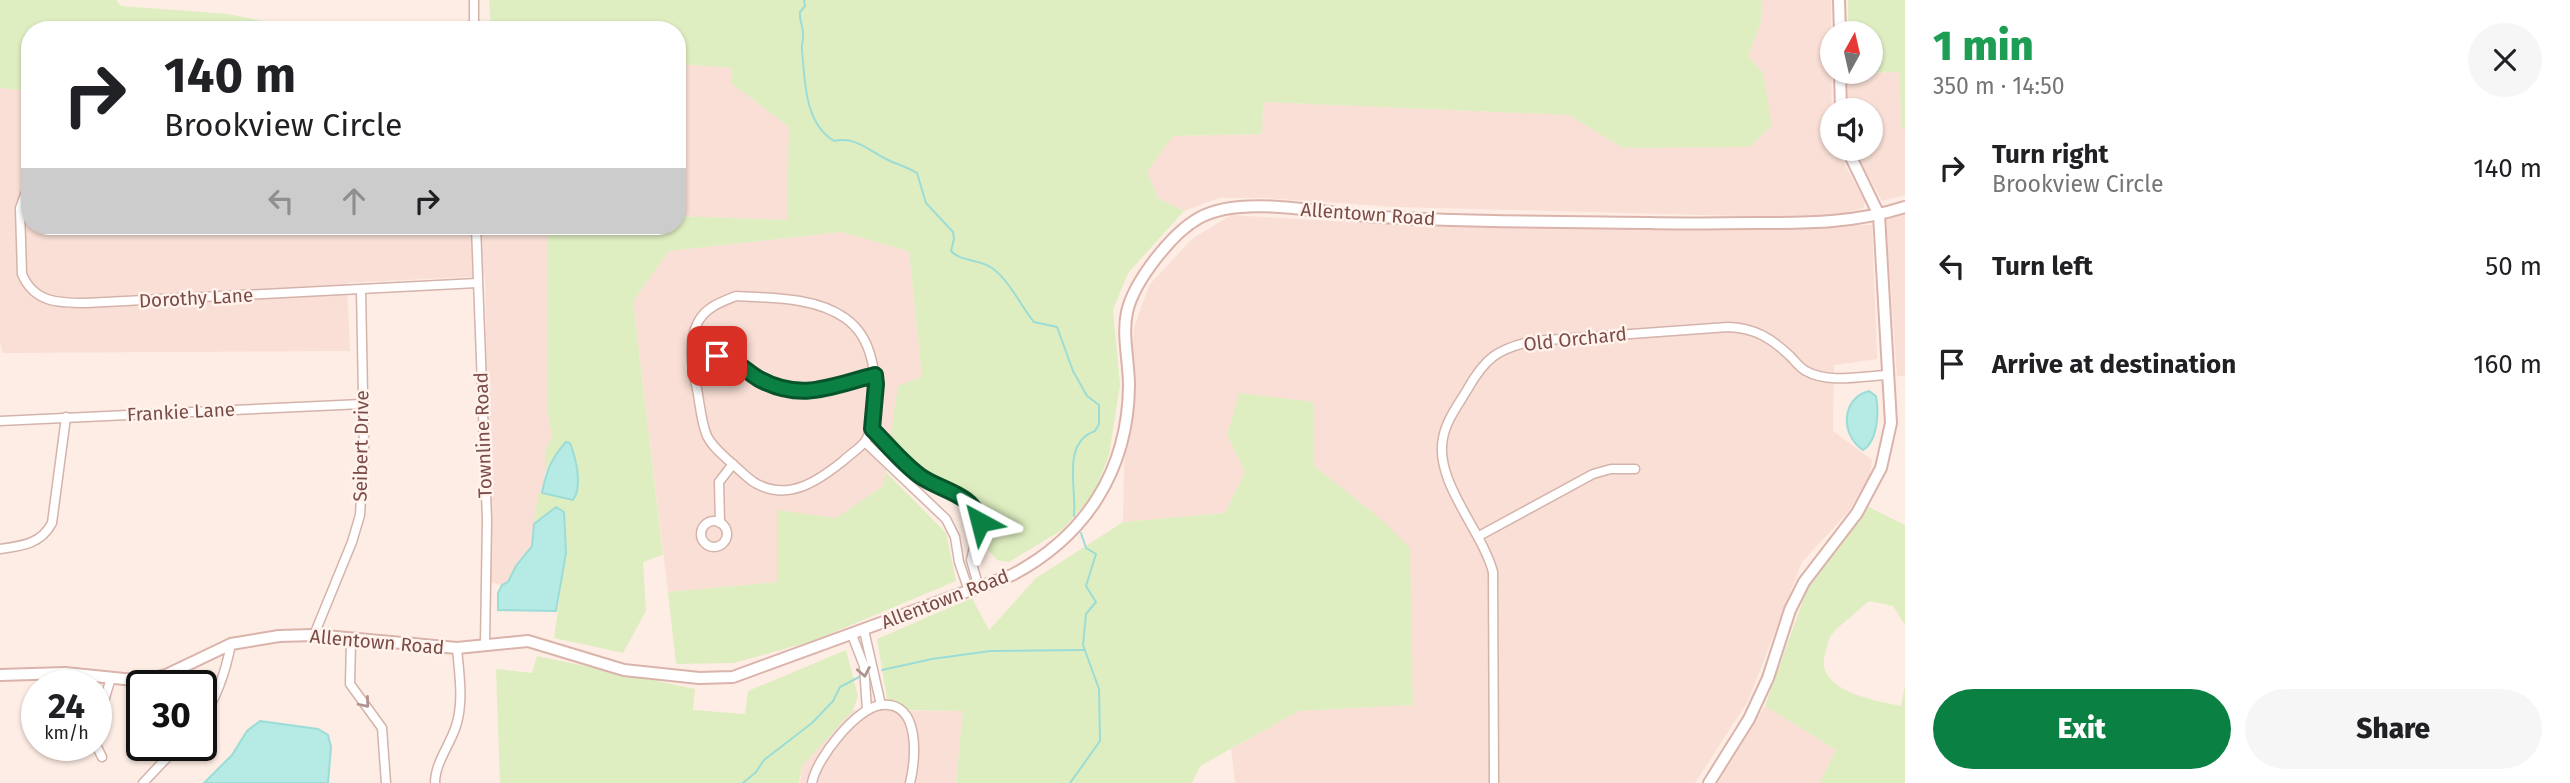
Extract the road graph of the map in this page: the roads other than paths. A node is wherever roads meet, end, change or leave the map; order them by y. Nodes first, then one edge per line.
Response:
1 (474, 0) edge
2 (1839, 0) edge
3 (474, 21) edge
4 (1840, 21) edge
5 (1853, 161) edge
6 (21, 205) edge
7 (1905, 207) edge
8 (1879, 215) junction
9 (476, 235) edge
10 (477, 283) junction
11 (361, 290) junction
12 (691, 362) junction
13 (1887, 374) junction
14 (875, 375) junction
15 (362, 404) junction
16 (66, 417) junction
17 (0, 421) edge
18 (872, 429) junction
19 (865, 442) junction
20 (733, 464) junction
21 (1636, 469) dead end
22 (719, 523) dead end
23 (1479, 536) junction
24 (0, 549) edge
25 (974, 589) junction
26 (864, 630) junction
27 (314, 635) junction
28 (852, 635) junction
29 (351, 640) junction
30 (231, 644) junction
31 (485, 644) junction
32 (457, 648) junction
33 (21, 674) edge
34 (0, 675) edge
35 (112, 678) edge
36 (217, 690) edge
37 (881, 705) junction
38 (867, 710) junction
39 (164, 761) edge
40 (143, 783) edge
41 (386, 783) edge
42 (435, 783) edge
43 (812, 783) edge
44 (910, 783) edge
45 (1494, 783) edge
46 (1709, 783) edge

1 - 3 street
2 - 4 street
5 - 8 street
6 - 11 street, Dorothy Lane
7 - 8 street, Allentown Road
8 - 13 street
8 - 25 street, Allentown Road
9 - 10 street, Townline Road
10 - 11 street, Dorothy Lane
10 - 31 street, Townline Road
11 - 15 street, Seibert Drive
12 - 14 street
12 - 14 street
12 - 20 street
13 - 23 street, Old Orchard
13 - 46 street
14 - 18 street
15 - 16 street, Frankie Lane
15 - 27 street, Seibert Drive
16 - 17 street, Frankie Lane
16 - 24 street
18 - 19 street
18 - 25 street
19 - 20 street
19 - 25 street
20 - 22 street
21 - 23 street
23 - 45 street, Old Orchard
25 - 26 street, Allentown Road
26 - 28 street, Allentown Road
26 - 37 street
27 - 29 street, Allentown Road
27 - 30 street, Allentown Road
28 - 31 street, Allentown Road
28 -> 38 street
29 - 32 street, Allentown Road
29 -> 41 street
30 - 35 street, Allentown Road
30 - 36 street
31 - 32 street, Allentown Road
32 - 42 street
33 - 34 street, Allentown Road
37 - 38 street
37 - 44 street
38 - 43 street
39 - 40 street

